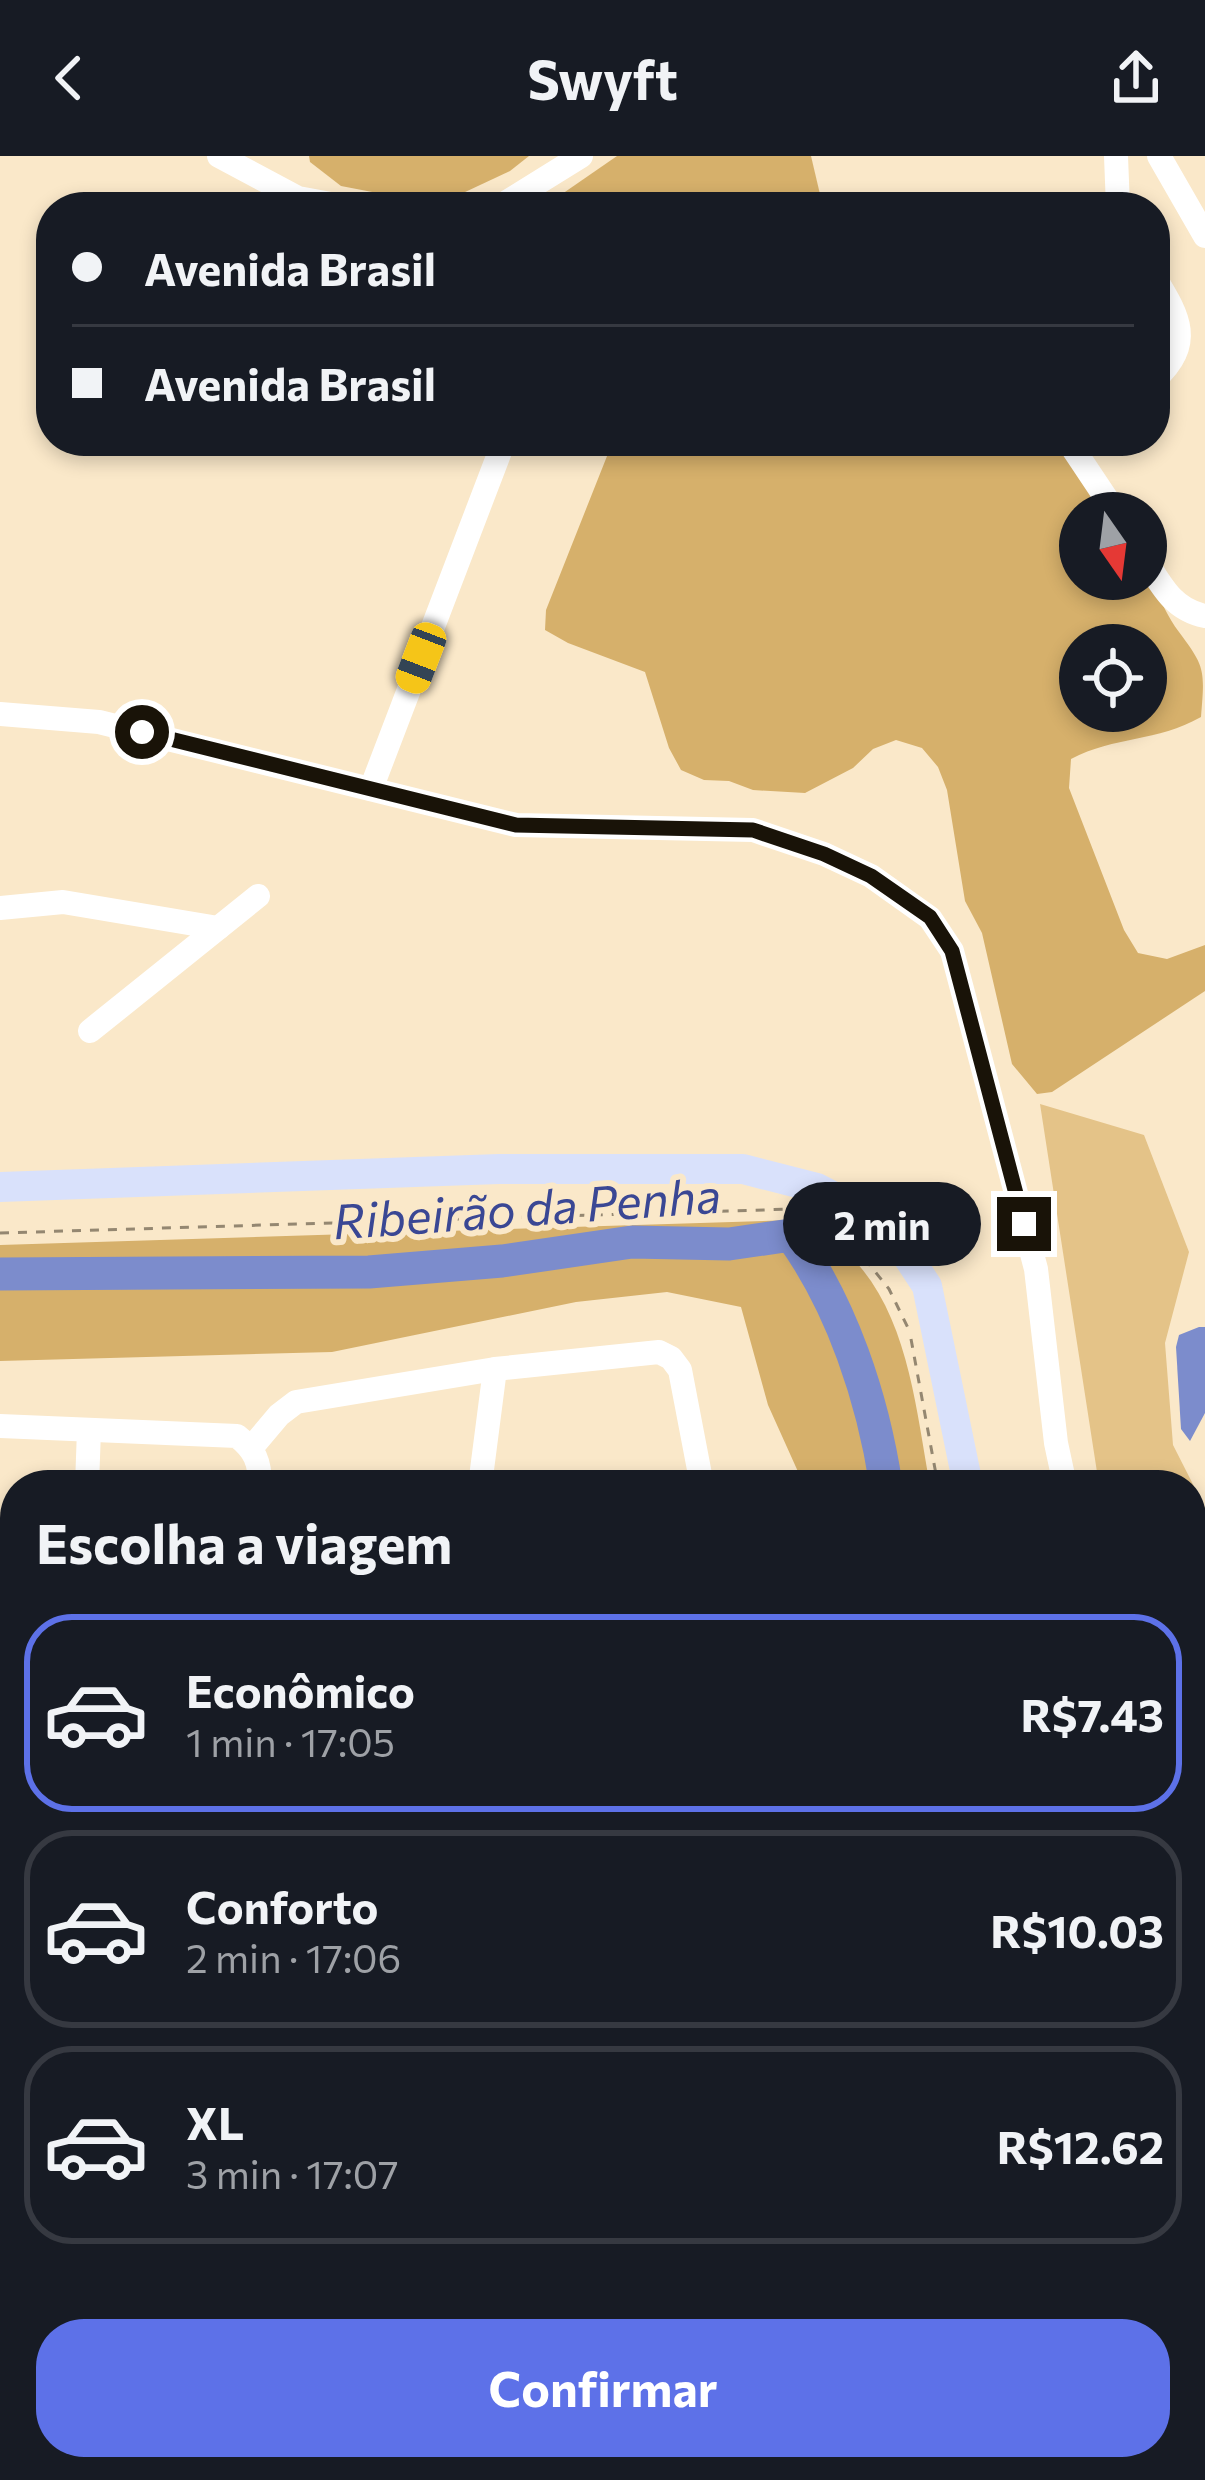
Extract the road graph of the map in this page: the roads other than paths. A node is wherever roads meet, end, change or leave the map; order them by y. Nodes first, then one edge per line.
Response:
1 (219, 156) edge
2 (581, 156) edge
3 (1116, 156) edge
4 (1159, 156) edge
5 (287, 192) edge
6 (523, 192) edge
7 (1117, 192) edge
8 (1205, 236) edge
9 (1170, 301) edge
10 (1170, 365) edge
11 (498, 456) edge
12 (1084, 456) edge
13 (1104, 492) edge
14 (1167, 594) edge
15 (1205, 616) edge
16 (0, 714) edge
17 (371, 789) junction
18 (258, 896) dead end
19 (0, 908) edge
20 (218, 928) junction
21 (90, 1031) dead end
22 (0, 1187) edge
23 (495, 1369) junction
24 (0, 1426) edge
25 (89, 1430) junction
26 (257, 1467) edge
27 (88, 1470) edge
28 (482, 1470) edge
29 (699, 1470) edge
30 (965, 1470) edge
31 (1062, 1470) edge

1 - 5 street
2 - 6 street
3 - 7 street
4 - 8 street
9 - 10 street
11 - 17 street
12 - 13 street
14 - 15 street
16 - 17 street
17 - 31 street
18 - 20 street
19 - 20 street
20 - 21 street
22 - 30 main road
23 - 26 street
23 - 28 street
23 - 29 street
24 - 25 street
25 - 26 street
25 - 27 street

